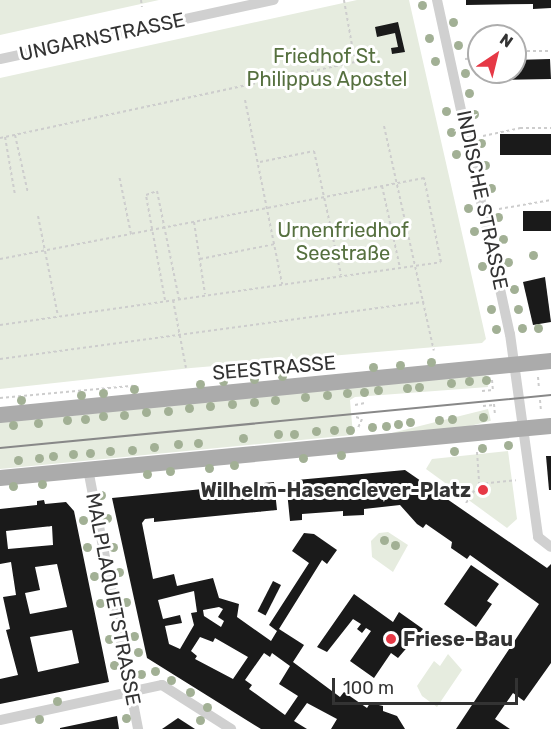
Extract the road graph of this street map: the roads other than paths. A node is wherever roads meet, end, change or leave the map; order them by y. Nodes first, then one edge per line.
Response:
1 (274, 0) edge
2 (437, 0) edge
3 (0, 58) edge
4 (551, 361) edge
5 (515, 365) junction
6 (0, 414) edge
7 (546, 422) edge
8 (524, 428) junction
9 (88, 469) junction
10 (0, 478) edge
11 (551, 547) edge
12 (130, 692) junction
13 (0, 720) edge
14 (138, 729) edge
15 (231, 729) edge

1 - 3 street, UNGARNSTRASSE
2 - 5 street, INDISCHE STRASSE
4 - 5 main road, SEESTRASSE
5 - 6 main road, SEESTRASSE
5 - 8 street, INDISCHE STRASSE
7 - 8 main road
8 - 9 main road
8 - 11 street, INDISCHE STRASSE
9 - 10 main road
9 - 12 street, MALPLAQUETSTRASSE
12 - 13 street
12 - 14 street, MALPLAQUETSTRASSE
12 - 15 street

